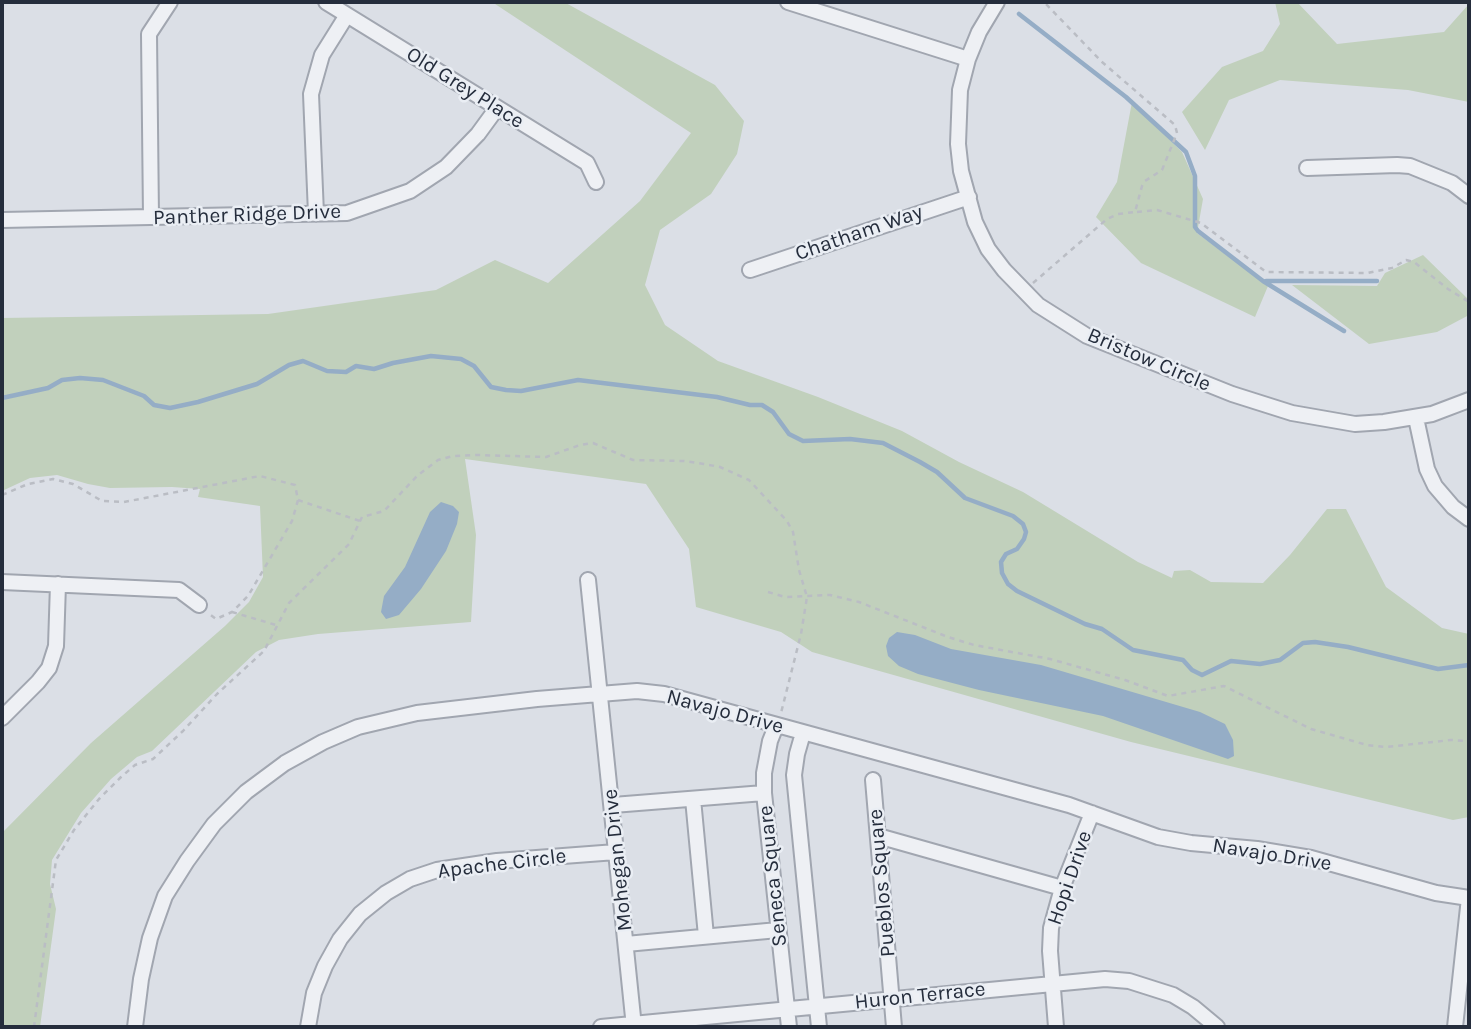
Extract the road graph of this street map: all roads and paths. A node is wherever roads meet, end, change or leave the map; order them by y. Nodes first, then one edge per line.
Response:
1 (170, 2) edge
2 (326, 2) edge
3 (788, 2) edge
4 (997, 2) edge
5 (1044, 2) edge
6 (347, 15) junction
7 (968, 59) junction
8 (497, 108) junction
9 (1307, 168) dead end
10 (596, 182) dead end
11 (1469, 195) edge
12 (969, 197) junction
13 (1135, 212) junction
14 (316, 214) junction
15 (150, 217) junction
16 (2, 220) edge
17 (750, 270) dead end
18 (1024, 291) junction
19 (1469, 302) edge
20 (1469, 400) edge
21 (1416, 418) junction
22 (2, 495) edge
23 (298, 500) junction
24 (1469, 519) edge
25 (360, 521) junction
26 (588, 579) dead end
27 (2, 582) edge
28 (58, 584) junction
29 (768, 592) dead end
30 (807, 597) junction
31 (199, 605) joint
32 (232, 612) junction
33 (276, 625) junction
34 (600, 694) junction
35 (2, 718) edge
36 (776, 726) junction
37 (803, 733) junction
38 (1469, 741) edge
39 (873, 780) dead end
40 (764, 793) junction
41 (693, 799) junction
42 (613, 805) junction
43 (1092, 813) junction
44 (878, 836) junction
45 (616, 852) junction
46 (1062, 888) junction
47 (1469, 898) edge
48 (778, 930) junction
49 (706, 936) junction
50 (626, 944) junction
51 (1052, 983) junction
52 (891, 999) junction
53 (817, 1006) junction
54 (787, 1009) junction
55 (634, 1025) edge
56 (34, 1027) edge
57 (135, 1027) edge
58 (308, 1027) edge
59 (600, 1027) edge
60 (789, 1027) edge
61 (819, 1027) edge
62 (894, 1027) edge
63 (1056, 1027) edge
64 (1217, 1027) edge
65 (1455, 1027) edge

1 - 15 street
2 - 6 street, Old Grey Place
3 - 7 street
4 - 7 street, Bristow Circle
5 - 13 path
6 - 8 street, Old Grey Place
6 - 14 street
7 - 12 street, Bristow Circle
8 - 10 street, Old Grey Place
8 - 14 street, Panther Ridge Drive
9 - 11 street
12 - 17 street, Chatham Way
12 - 18 street, Bristow Circle
13 - 18 path
13 - 19 path
14 - 15 street, Panther Ridge Drive
15 - 16 street, Panther Ridge Drive
18 - 21 street, Bristow Circle
20 - 21 street, Bristow Circle
21 - 24 street
22 - 23 path
23 - 25 path
23 - 32 path
25 - 30 path
25 - 33 path
26 - 34 street, Mohegan Drive
27 - 28 street
28 - 31 street
28 - 35 street
29 - 30 path
30 - 36 path
30 - 38 path
31 - 32 path
32 - 33 path
33 - 56 path
34 - 36 street, Navajo Drive
34 - 42 street, Mohegan Drive
34 - 57 street, Navajo Drive
36 - 37 street, Navajo Drive
36 - 40 street, Seneca Square
37 - 43 street, Navajo Drive
37 - 53 street, Seneca Square
39 - 44 street, Pueblos Square
40 - 41 street
40 - 48 street, Seneca Square
41 - 42 street
41 - 49 street
42 - 45 street, Mohegan Drive
43 - 46 street, Hopi Drive
43 - 47 street, Navajo Drive
44 - 46 street
44 - 52 street, Pueblos Square
45 - 50 street, Mohegan Drive
45 - 58 street, Apache Circle
46 - 51 street, Hopi Drive
47 - 65 street
48 - 49 street
48 - 54 street, Seneca Square
49 - 50 street
50 - 55 street, Mohegan Drive
51 - 52 street, Huron Terrace
51 - 63 street, Hopi Drive
51 - 64 street, Huron Terrace
52 - 53 street, Huron Terrace
52 - 62 street, Pueblos Square
53 - 54 street, Huron Terrace
53 - 61 street, Seneca Square
54 - 55 street, Huron Terrace
54 - 60 street, Seneca Square
55 - 59 street, Huron Terrace

